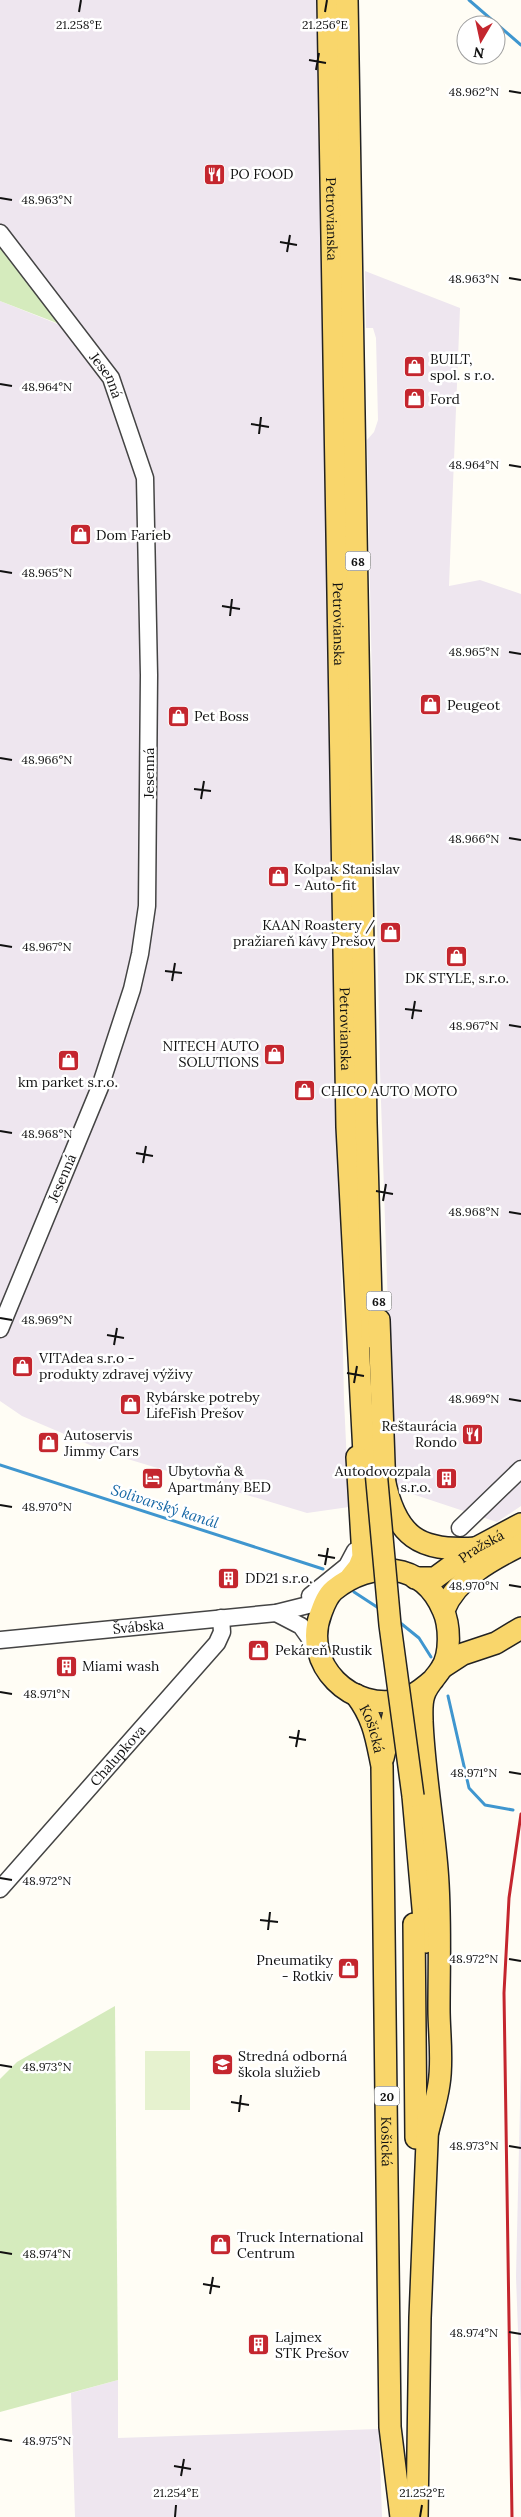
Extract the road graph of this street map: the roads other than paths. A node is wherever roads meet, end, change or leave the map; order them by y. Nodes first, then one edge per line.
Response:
1 (328, 0) edge
2 (347, 0) edge
3 (0, 233) edge
4 (357, 1125) junction
5 (0, 1329) edge
6 (521, 1469) edge
7 (375, 1474) junction
8 (360, 1520) junction
9 (521, 1524) edge
10 (460, 1528) dead end
11 (521, 1545) edge
12 (476, 1548) junction
13 (410, 1575) junction
14 (351, 1577) junction
15 (331, 1593) junction
16 (276, 1613) junction
17 (445, 1615) junction
18 (221, 1618) junction
19 (521, 1628) edge
20 (0, 1640) edge
21 (487, 1646) junction
22 (316, 1647) junction
23 (438, 1673) junction
24 (356, 1696) junction
25 (403, 1699) junction
26 (382, 1766) junction
27 (407, 1796) junction
28 (0, 1889) edge
29 (428, 2131) junction
30 (401, 2517) edge
31 (405, 2517) edge
32 (416, 2517) edge

1 - 4 main road, Petrovianska / 68
2 - 4 main road, Petrovianska / 68
3 - 5 street, Jesenná
4 - 7 main road
4 - 8 main road, 68
6 - 10 street
7 - 12 main road, 68
7 - 13 main road
7 - 27 main road
8 - 14 main road, 68
8 - 16 street
9 - 12 main road, Pražská / 68
11 - 17 main road, Pražská
12 - 13 main road, Pražská / 68
13 - 14 main road, 68
13 - 17 main road
14 - 15 main road, 68
15 - 16 street, Švábska
15 - 22 main road, 68
16 - 18 street, Švábska
16 - 22 street
17 - 21 main road
17 - 23 main road
18 - 20 street, Švábska
18 - 28 street, Chalupkova
19 - 21 main road
21 - 23 main road
22 - 24 main road, 68
23 - 25 main road, 68
23 - 29 main road
24 - 25 main road, 68
24 - 26 main road, Košická / 20
25 - 26 main road, Košická
26 - 30 main road, Košická / 20
27 - 29 main road
27 - 31 main road
29 - 32 main road

